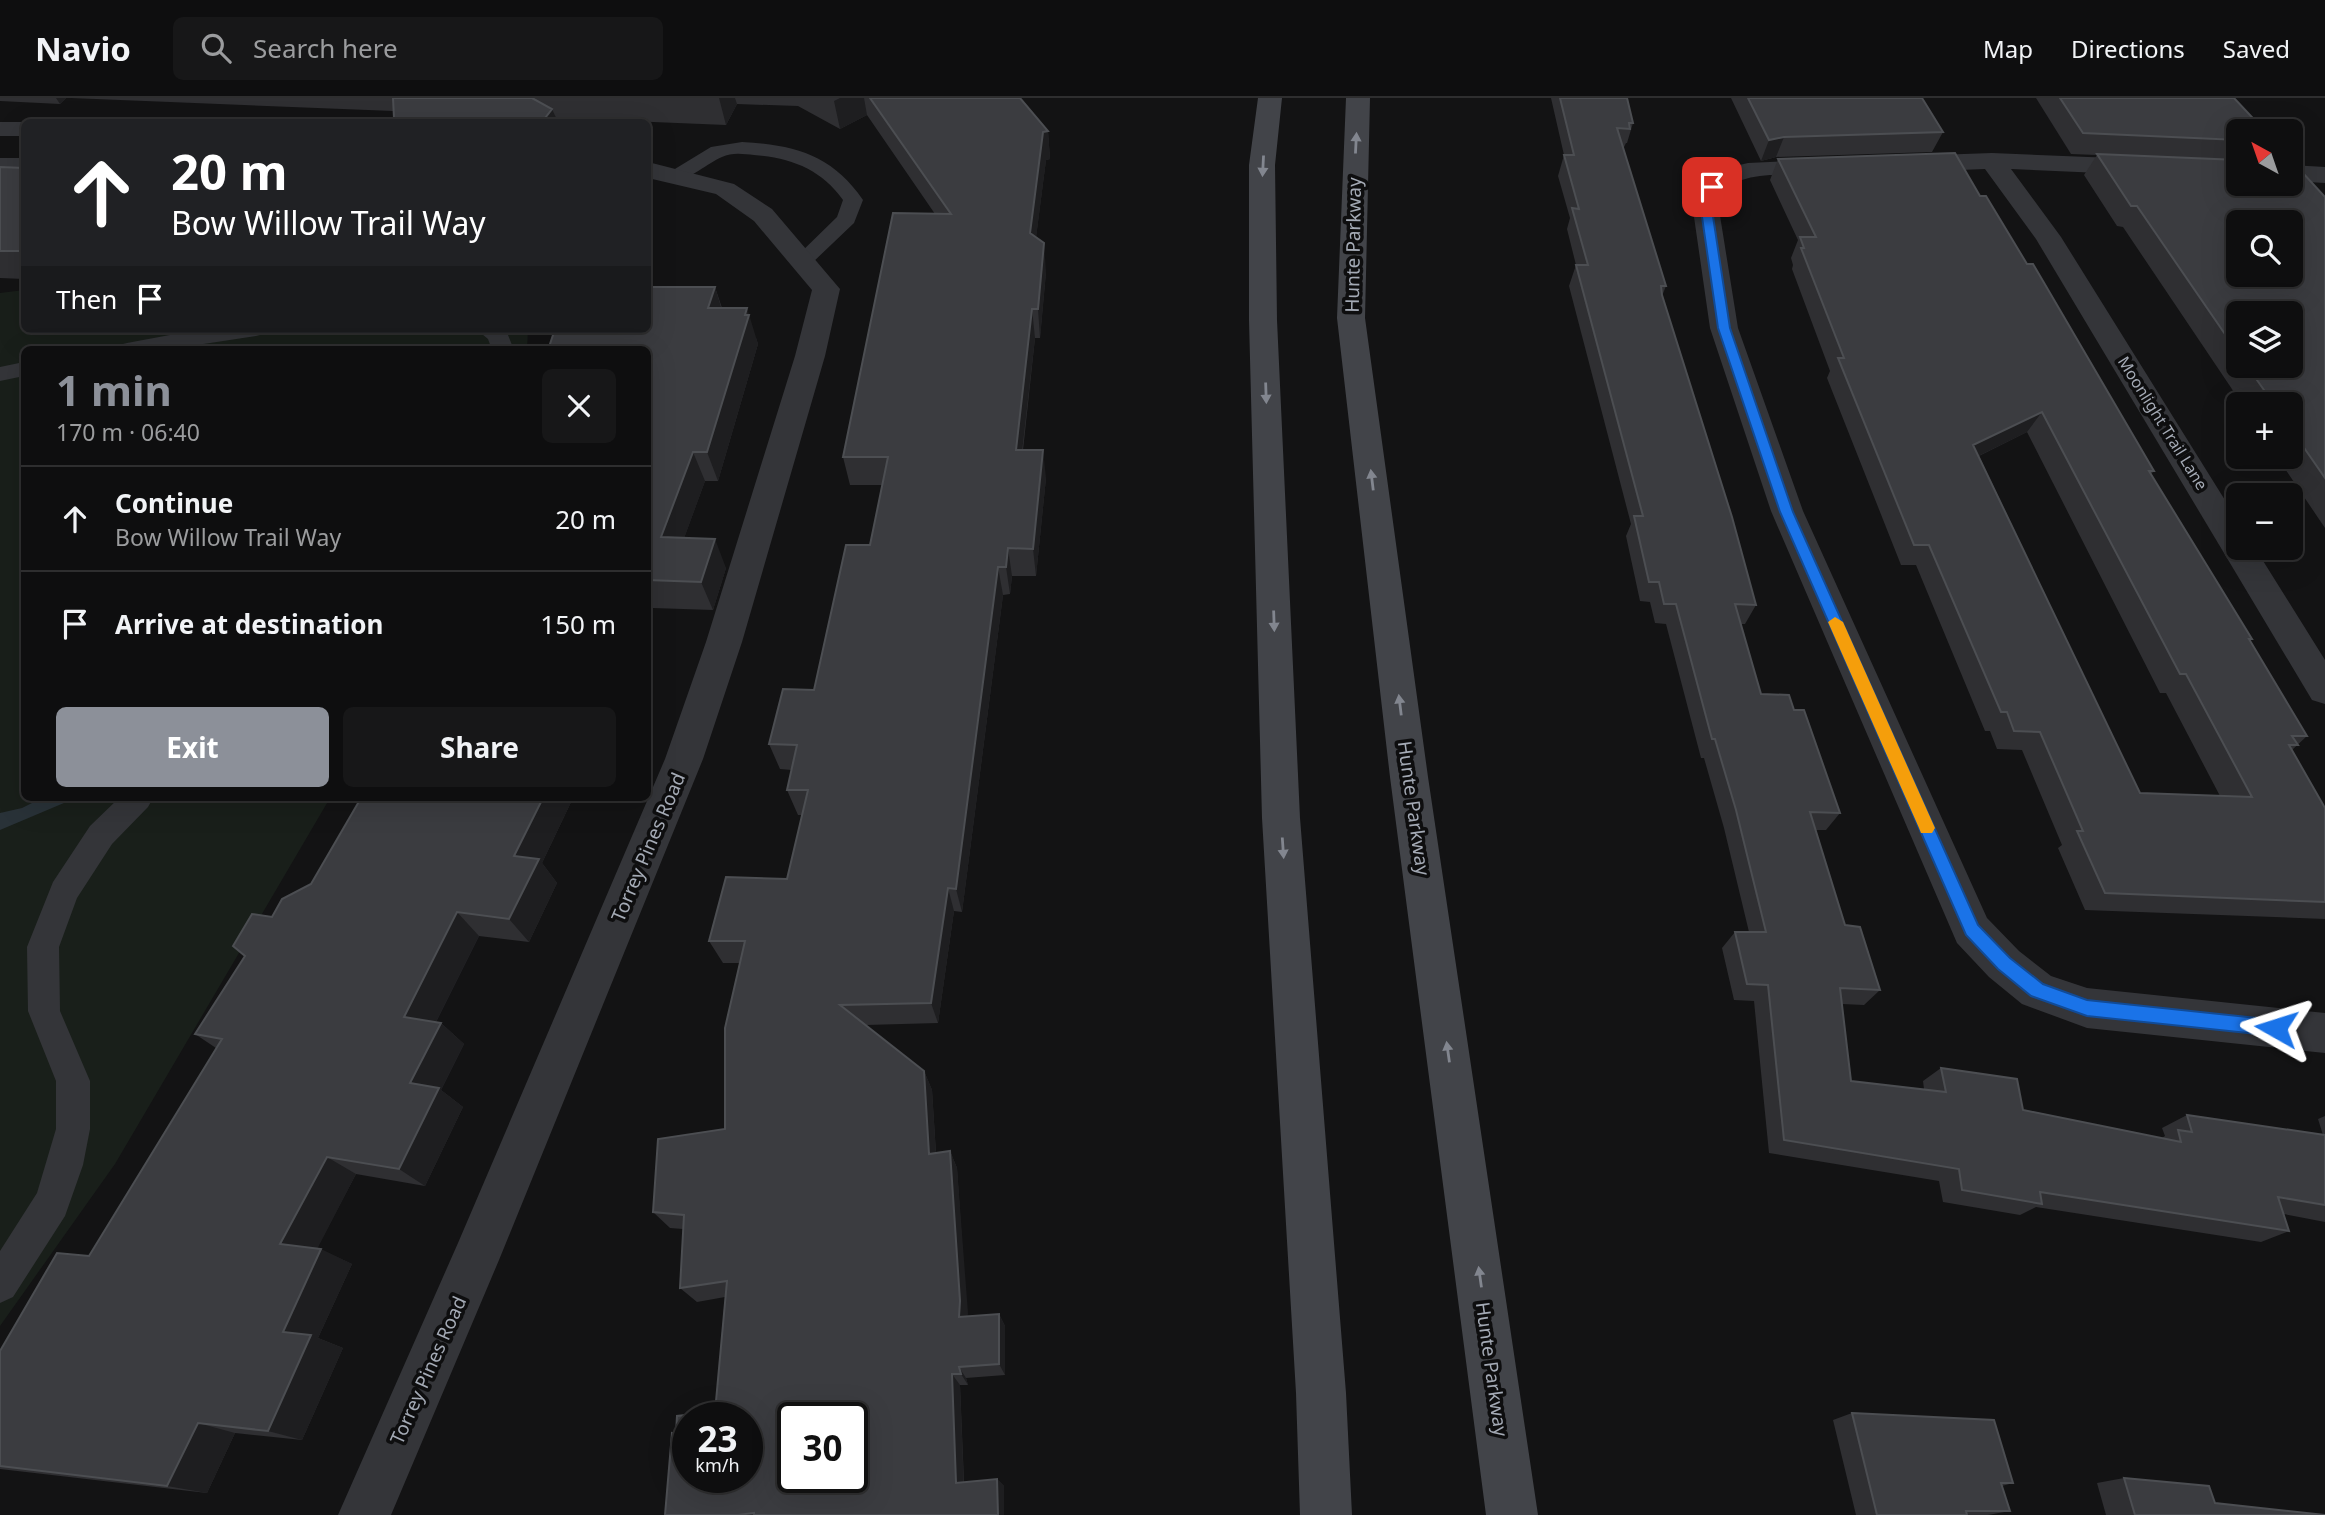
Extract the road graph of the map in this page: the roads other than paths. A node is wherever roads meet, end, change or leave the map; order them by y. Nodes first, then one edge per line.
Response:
1 (1270, 98) edge
2 (1358, 98) edge
3 (0, 130) edge
4 (21, 130) edge
5 (1992, 161) junction
6 (21, 165) edge
7 (1879, 165) edge
8 (0, 166) edge
9 (1853, 166) edge
10 (2226, 171) edge
11 (661, 173) edge
12 (2303, 174) edge
13 (2325, 175) edge
14 (804, 260) junction
15 (221, 333) edge
16 (148, 346) edge
17 (21, 370) edge
18 (0, 374) edge
19 (2325, 690) edge
20 (135, 801) edge
21 (2325, 1033) edge
22 (0, 1284) edge
23 (364, 1515) edge
24 (1326, 1515) edge
25 (1512, 1515) edge

1 -> 24 main road
25 -> 2 main road, Hunte Parkway
3 - 4 street
5 - 7 street
5 - 10 street
5 - 19 street, Moonlight Trail Lane
6 - 8 street
9 - 21 street
11 - 14 street, Torrey Pines Road
11 - 14 lane
12 - 13 street
14 - 23 street, Torrey Pines Road
15 - 16 lane
17 - 18 lane
20 - 22 lane

